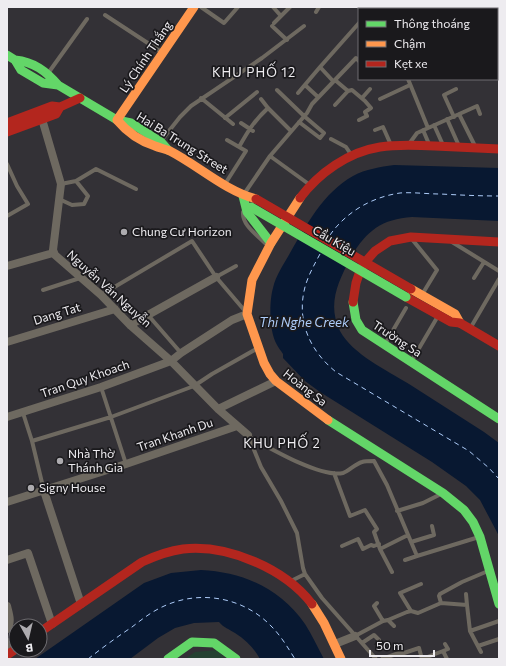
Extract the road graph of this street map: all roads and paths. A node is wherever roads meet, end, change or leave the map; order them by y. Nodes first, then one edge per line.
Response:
1 (194, 7) edge
2 (201, 7) edge
3 (238, 7) edge
4 (273, 7) edge
5 (290, 7) edge
6 (319, 7) edge
7 (316, 12) dead end
8 (105, 15) dead end
9 (281, 16) junction
10 (87, 18) dead end
11 (358, 24) edge
12 (304, 26) dead end
13 (287, 40) junction
14 (163, 54) junction
15 (11, 58) edge
16 (358, 60) edge
17 (320, 67) junction
18 (48, 73) junction
19 (334, 80) junction
20 (408, 80) edge
21 (58, 85) junction
22 (305, 85) junction
23 (410, 85) junction
24 (370, 89) dead end
25 (456, 89) dead end
26 (276, 90) dead end
27 (348, 91) junction
28 (257, 92) dead end
29 (298, 93) dead end
30 (318, 97) junction
31 (80, 98) junction
32 (201, 98) junction
33 (362, 98) junction
34 (261, 99) dead end
35 (380, 99) dead end
36 (335, 105) dead end
37 (60, 107) junction
38 (268, 108) junction
39 (460, 114) junction
40 (480, 114) dead end
41 (306, 115) junction
42 (454, 116) junction
43 (225, 118) junction
44 (42, 119) junction
45 (447, 119) junction
46 (117, 120) junction
47 (359, 120) dead end
48 (299, 122) junction
49 (7, 123) edge
50 (241, 123) dead end
51 (233, 124) dead end
52 (434, 125) junction
53 (426, 129) junction
54 (251, 130) junction
55 (375, 130) dead end
56 (291, 131) junction
57 (7, 132) edge
58 (227, 140) dead end
59 (331, 140) dead end
60 (161, 142) junction
61 (408, 145) junction
62 (391, 146) junction
63 (430, 146) junction
64 (239, 147) junction
65 (444, 147) junction
66 (460, 148) junction
67 (476, 148) junction
68 (499, 149) edge
69 (168, 150) junction
70 (270, 156) junction
71 (353, 156) junction
72 (7, 164) edge
73 (76, 181) junction
74 (60, 184) junction
75 (225, 184) junction
76 (310, 185) junction
77 (136, 189) dead end
78 (243, 196) junction
79 (58, 199) junction
80 (7, 216) edge
81 (411, 237) junction
82 (446, 239) junction
83 (499, 242) edge
84 (270, 245) junction
85 (53, 253) junction
86 (484, 262) junction
87 (7, 266) edge
88 (236, 266) dead end
89 (499, 271) edge
90 (216, 277) junction
91 (81, 278) junction
92 (474, 278) dead end
93 (499, 280) edge
94 (43, 290) dead end
95 (409, 293) junction
96 (101, 295) junction
97 (421, 295) junction
98 (406, 308) dead end
99 (115, 309) junction
100 (247, 314) junction
101 (148, 315) junction
102 (438, 316) junction
103 (460, 323) junction
104 (130, 325) junction
105 (470, 329) junction
106 (7, 342) edge
107 (384, 345) junction
108 (499, 346) edge
109 (258, 348) junction
110 (181, 353) junction
111 (170, 361) junction
112 (411, 362) junction
113 (276, 381) junction
114 (194, 386) junction
115 (101, 387) junction
116 (218, 409) junction
117 (23, 413) junction
118 (7, 416) edge
119 (111, 417) junction
120 (499, 419) edge
121 (237, 426) junction
122 (248, 436) junction
123 (32, 441) junction
124 (383, 455) junction
125 (374, 461) junction
126 (126, 464) junction
127 (334, 473) junction
128 (44, 491) junction
129 (443, 493) junction
130 (7, 502) edge
131 (397, 511) junction
132 (432, 526) dead end
133 (408, 535) junction
134 (480, 537) junction
135 (411, 542) junction
136 (378, 544) junction
137 (342, 546) dead end
138 (380, 549) junction
139 (417, 556) junction
140 (7, 560) edge
141 (405, 560) dead end
142 (490, 570) junction
143 (392, 572) dead end
144 (305, 574) junction
145 (290, 581) junction
146 (421, 584) dead end
147 (466, 594) dead end
148 (377, 603) dead end
149 (441, 603) junction
150 (81, 604) junction
151 (499, 604) edge
152 (467, 605) junction
153 (7, 606) edge
154 (411, 611) junction
155 (388, 620) junction
156 (383, 621) junction
157 (499, 621) edge
158 (52, 624) junction
159 (394, 626) dead end
160 (48, 627) edge
161 (7, 629) edge
162 (470, 631) junction
163 (355, 636) junction
164 (499, 639) edge
165 (379, 640) dead end
166 (362, 643) junction
167 (335, 644) junction
168 (445, 644) dead end
169 (478, 646) junction
170 (443, 651) junction
171 (481, 652) dead end
172 (168, 659) edge
173 (236, 659) edge
174 (341, 659) edge
175 (375, 659) edge
176 (382, 659) edge
177 (422, 659) edge
178 (447, 659) edge

1 - 14 street, Lý Chính Thắng
2 - 3 lane
4 - 9 lane
5 - 9 lane
6 - 7 lane
8 - 14 lane
9 - 13 lane
10 - 18 lane
11 - 17 lane
12 - 13 lane
13 - 32 lane
14 - 46 street, Lý Chính Thắng
15 - 18 street, Hai Ba Trung Street
15 - 21 street
16 - 19 lane
17 - 19 lane
17 - 22 lane
18 - 21 street, Hai Ba Trung Street
19 - 27 lane
19 - 30 lane
20 - 23 lane
21 - 31 street, Hai Ba Trung Street
22 - 29 lane
22 - 30 lane
23 - 35 lane
23 - 53 lane
24 - 33 lane
25 - 42 lane
26 - 41 lane
27 - 33 lane
27 - 36 lane
28 - 43 lane
30 - 41 lane
31 - 37 street
31 - 46 street, Hai Ba Trung Street
32 - 43 lane
32 - 60 lane
33 - 47 lane
34 - 38 lane
37 - 44 street
37 - 49 street
38 - 54 lane
38 - 56 lane
39 - 40 lane
39 - 42 lane
39 - 67 lane
41 - 48 lane
41 - 48 lane
42 - 45 lane
43 - 51 lane
44 - 57 street
44 - 74 street, Nguyễn Văn Nguyễn
45 - 52 lane
45 - 66 lane
46 - 60 street, Hai Ba Trung Street
46 - 69 street
48 - 56 lane
50 - 54 lane
52 - 53 lane
52 - 65 lane
53 - 61 lane
53 - 63 lane
54 - 64 lane
55 - 62 lane
56 - 70 lane
58 - 64 lane
59 - 71 lane
60 - 69 street, Hai Ba Trung Street
61 - 62 street, Hoàng Sa
61 - 63 street, Hoàng Sa
62 - 71 street, Hoàng Sa
63 - 65 street, Hoàng Sa
64 - 75 lane
65 - 66 street, Hoàng Sa
66 - 67 street, Hoàng Sa
67 - 68 street, Hoàng Sa
69 - 75 street, Hai Ba Trung Street
70 - 76 lane
70 - 78 lane
71 - 76 street, Hoàng Sa
72 - 80 lane
73 - 74 lane
73 - 77 lane
73 - 79 lane
74 - 79 street, Nguyễn Văn Nguyễn
75 - 78 street, Hai Ba Trung Street
76 - 84 street, Hoàng Sa
78 - 84 street
78 - 95 street, Cầu Kiệu, bridge
78 - 95 street, Cầu Kiệu, bridge
79 - 85 street, Nguyễn Văn Nguyễn
81 - 82 street, Trường Sa
81 - 97 lane
81 - 107 street, Trường Sa
82 - 83 street, Trường Sa
82 - 86 lane
84 - 100 street, Hoàng Sa
85 - 87 street
85 - 91 street, Nguyễn Văn Nguyễn
86 - 89 lane
86 - 92 lane
88 - 90 lane
90 - 96 lane
90 - 100 lane
90 - 101 street
91 - 94 lane
91 - 96 street, Nguyễn Văn Nguyễn
93 - 105 lane
95 - 97 street
95 - 102 street
96 - 99 street, Nguyễn Văn Nguyễn
97 - 103 street
98 - 107 lane
99 - 104 street, Nguyễn Văn Nguyễn
99 - 106 street, Dang Tat
100 - 109 street, Hoàng Sa
100 - 110 street, Tran Quy Khoach
101 - 104 street
101 - 110 lane
102 - 103 street
102 - 112 lane
103 - 105 street
104 - 111 street, Nguyễn Văn Nguyễn
105 - 108 street
107 - 112 street, Trường Sa
109 - 113 street, Hoàng Sa
109 - 114 lane
110 - 111 street, Tran Quy Khoach
111 - 114 street, Nguyễn Văn Nguyễn
111 - 115 street, Tran Quy Khoach
112 - 120 street, Trường Sa
113 - 116 street
113 - 124 street, Hoàng Sa
114 - 116 street, Nguyễn Văn Nguyễn
114 - 119 lane
115 - 117 street, Tran Quy Khoach
115 - 119 lane
116 - 121 street, Nguyễn Văn Nguyễn
117 - 118 street, Tran Quy Khoach
117 - 123 lane
119 - 123 lane
119 - 126 lane
121 - 122 street, Nguyễn Văn Nguyễn
121 - 126 street, Tran Khanh Du
122 - 127 lane
122 - 144 lane
123 - 128 lane
124 - 125 lane
124 - 129 street, Hoàng Sa
125 - 127 lane
125 - 131 lane
126 - 128 street, Tran Khanh Du
127 - 136 lane
128 - 130 street, Tran Khanh Du
128 - 150 street
129 - 131 lane
129 - 134 street, Hoàng Sa
131 - 133 lane
132 - 135 lane
133 - 135 lane
133 - 138 lane
134 - 139 lane
134 - 142 street, Hoàng Sa
135 - 139 lane
136 - 137 lane
136 - 138 lane
138 - 143 lane
139 - 141 lane
140 - 158 street
142 - 149 lane
142 - 151 street, Hoàng Sa
144 - 145 lane
144 - 163 lane
145 - 150 street
145 - 167 street
146 - 154 lane
147 - 152 lane
148 - 156 lane
149 - 152 lane
149 - 154 lane
150 - 158 street
152 - 162 lane
153 - 161 street
154 - 155 lane
155 - 156 lane
155 - 159 lane
156 - 163 lane
157 - 162 lane
158 - 160 street
162 - 169 lane
163 - 166 lane
163 - 167 street
164 - 169 lane
165 - 166 lane
166 - 175 lane
167 - 174 street
168 - 170 lane
169 - 171 lane
170 - 177 lane
170 - 178 lane
172 - 173 street
176 - 177 lane

